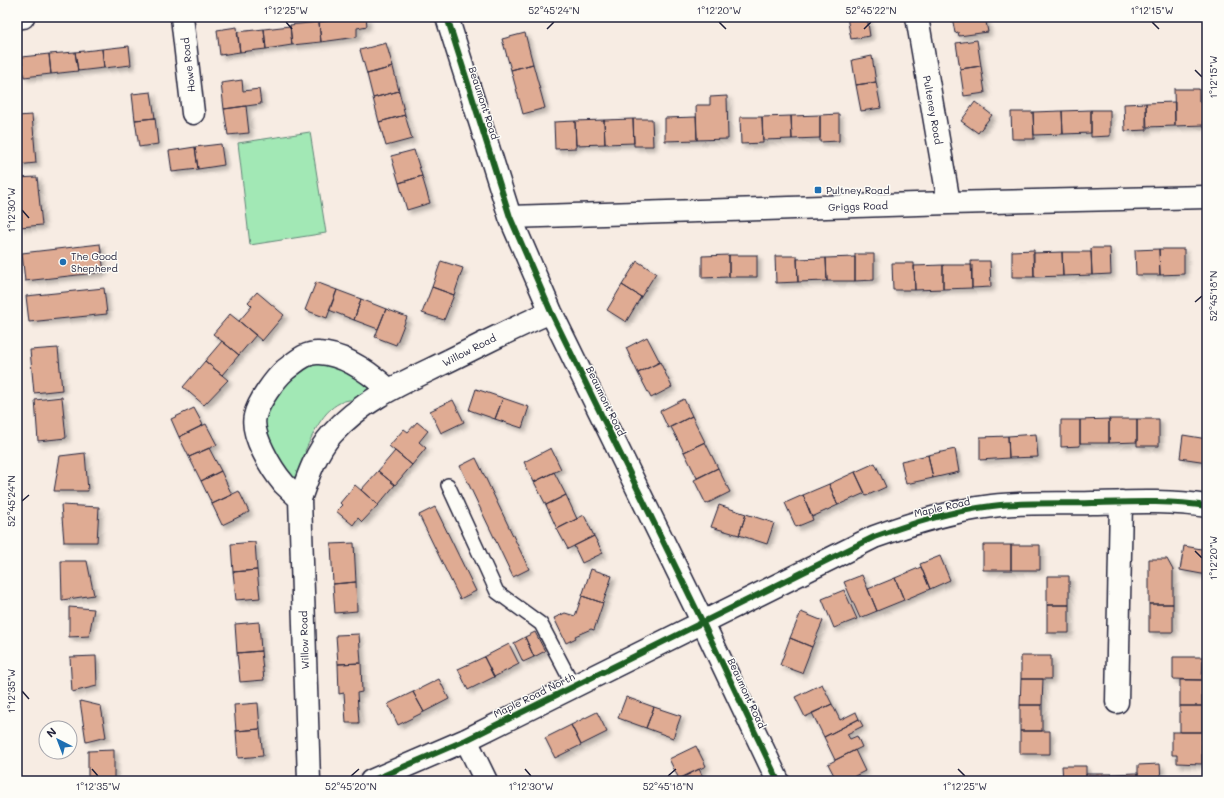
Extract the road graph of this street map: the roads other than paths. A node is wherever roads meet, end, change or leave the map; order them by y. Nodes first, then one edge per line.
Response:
1 (23, 17) edge
2 (182, 17) edge
3 (447, 17) edge
4 (917, 17) edge
5 (17, 18) edge
6 (194, 113) dead end
7 (1207, 197) edge
8 (949, 203) junction
9 (510, 217) junction
10 (551, 312) junction
11 (388, 389) junction
12 (448, 485) dead end
13 (300, 498) junction
14 (1122, 502) junction
15 (1207, 506) edge
16 (703, 623) junction
17 (574, 687) junction
18 (1117, 702) dead end
19 (466, 740) junction
20 (309, 781) edge
21 (371, 781) edge
22 (486, 781) edge
23 (778, 781) edge

1 - 5 street
2 - 6 street, Howe Road
3 - 9 street, Beaumont Road
4 - 8 street, Pulteney Road
7 - 8 street, Griggs Road
8 - 9 street, Griggs Road
9 - 10 street, Beaumont Road
10 - 11 street, Willow Road
10 - 16 street, Beaumont Road
11 - 13 street, Willow Road
11 - 13 street
12 - 17 lane
13 - 20 street, Willow Road
14 - 15 street, Maple Road
14 - 16 street, Maple Road
14 - 18 street
16 - 17 street, Maple Road North
16 - 23 street, Beaumont Road
17 - 19 street, Maple Road North
19 - 21 street, Maple Road North
19 - 22 street

